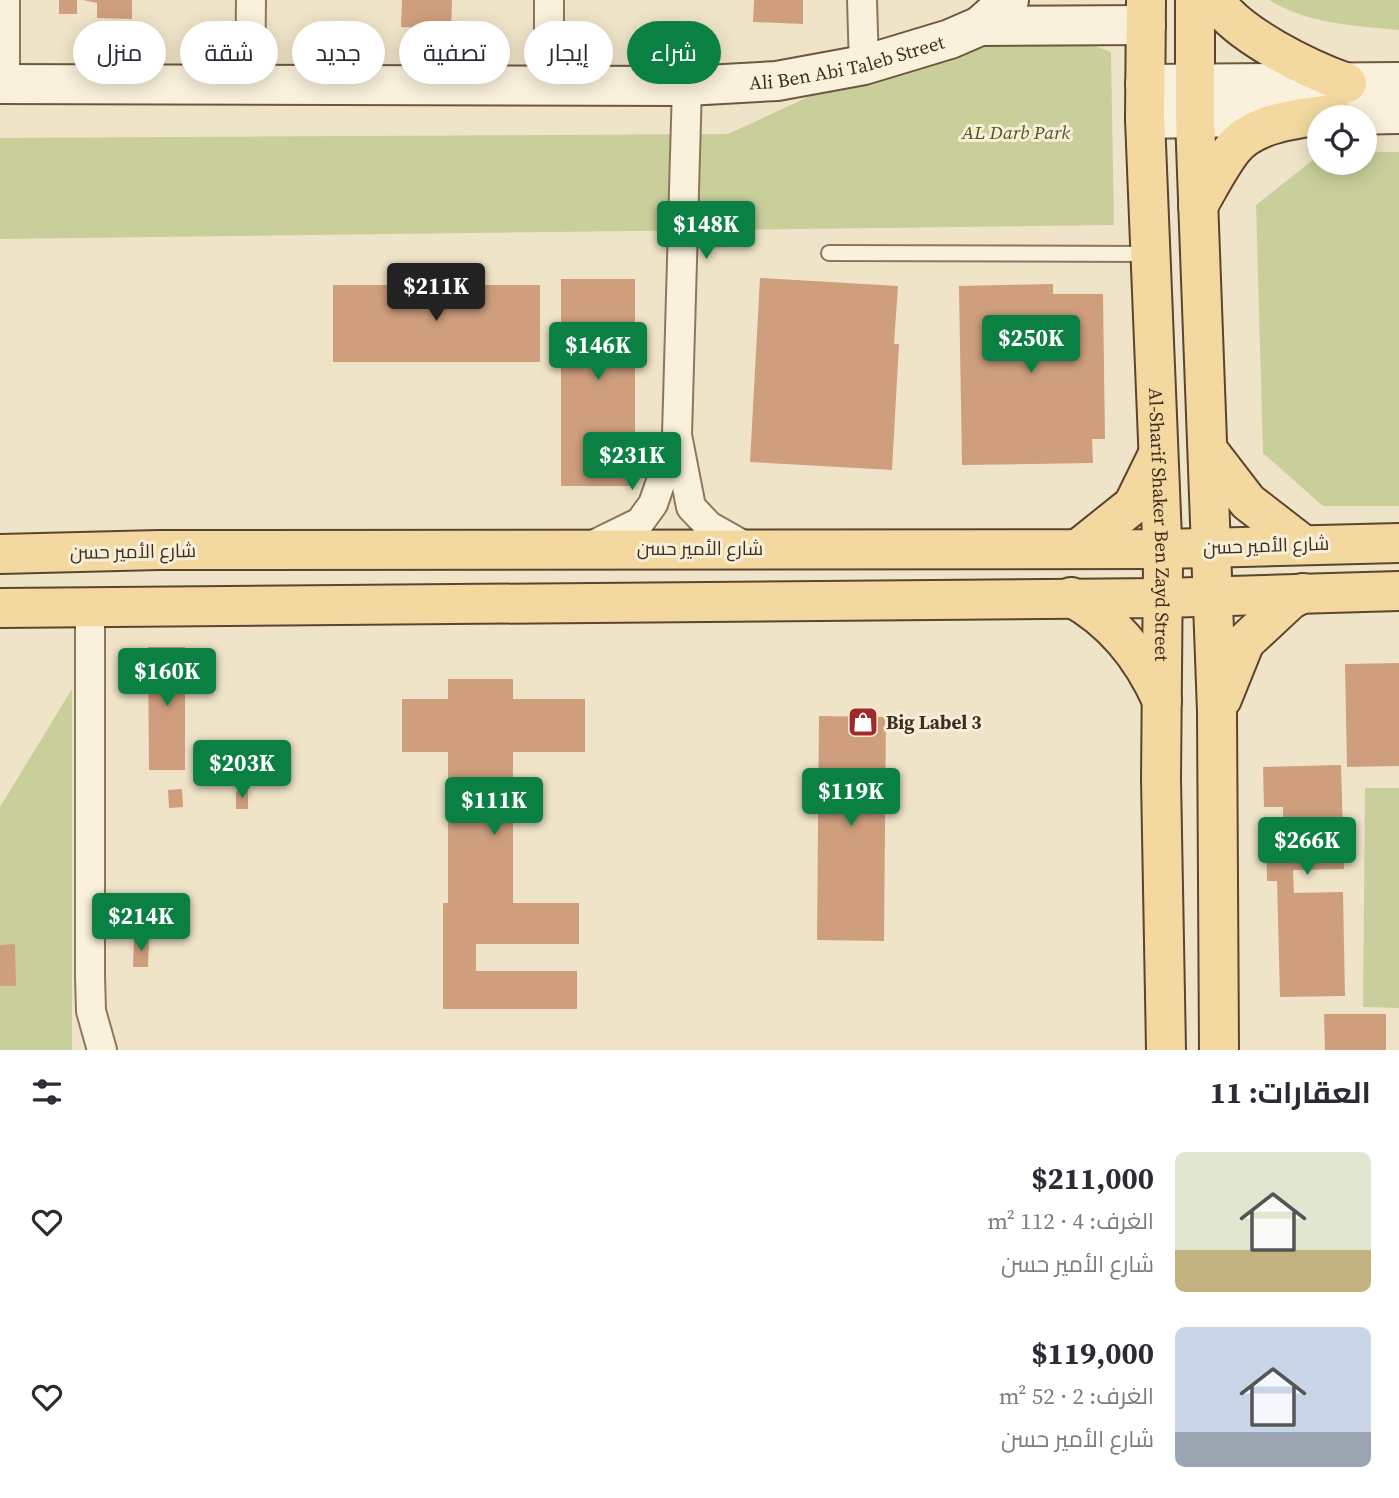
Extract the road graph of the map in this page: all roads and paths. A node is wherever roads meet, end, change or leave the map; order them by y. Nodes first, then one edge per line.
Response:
1 (5, 0) edge
2 (251, 0) edge
3 (549, 0) edge
4 (862, 0) edge
5 (1009, 0) edge
6 (1195, 0) edge
7 (1214, 0) edge
8 (1146, 13) edge
9 (981, 26) junction
10 (864, 65) junction
11 (1399, 82) edge
12 (2, 84) edge
13 (250, 85) junction
14 (549, 86) junction
15 (687, 86) junction
16 (1340, 99) junction
17 (1195, 100) junction
18 (1145, 102) junction
19 (1399, 114) edge
20 (1198, 206) junction
21 (829, 253) dead end
22 (1149, 254) junction
23 (677, 435) junction
24 (1161, 448) junction
25 (1208, 450) junction
26 (1301, 543) junction
27 (1399, 543) edge
28 (1212, 547) junction
29 (749, 548) junction
30 (584, 549) junction
31 (1078, 549) junction
32 (1163, 549) junction
33 (0, 554) edge
34 (1399, 591) edge
35 (1303, 593) junction
36 (1213, 596) junction
37 (1071, 597) junction
38 (1163, 598) junction
39 (90, 607) junction
40 (0, 608) edge
41 (1163, 703) junction
42 (1217, 710) junction
43 (102, 1050) edge
44 (1166, 1050) edge
45 (1219, 1050) edge

1 - 12 street
2 - 13 street
3 - 14 street
4 - 10 street
5 - 9 main road, Ali Ben Abi Taleb Street
6 - 17 main road
7 - 16 main road
8 - 9 main road
8 - 18 main road, Al-Sharif Shaker Ben Zayd Street
9 - 10 main road, Ali Ben Abi Taleb Street
10 - 15 main road, Ali Ben Abi Taleb Street
11 - 16 main road
12 - 13 main road, Ali Ben Abi Taleb Street
13 - 14 main road, Ali Ben Abi Taleb Street
14 - 15 main road, Ali Ben Abi Taleb Street
15 - 23 street
16 - 17 main road
16 - 19 main road
16 - 20 main road
17 - 18 main road
17 - 20 main road
18 - 22 main road, Al-Sharif Shaker Ben Zayd Street
20 - 25 main road
21 - 22 lane
22 - 24 main road, Al-Sharif Shaker Ben Zayd Street
23 - 29 street
23 - 30 street
24 - 31 main road
24 - 32 main road, Al-Sharif Shaker Ben Zayd Street
25 - 26 main road
25 - 28 main road
26 - 27 main road, شارع الأمير حسن
26 - 28 main road, شارع الأمير حسن
28 - 32 main road, شارع الأمير حسن
28 - 36 main road
29 - 30 main road, شارع الأمير حسن
29 - 31 main road, شارع الأمير حسن
30 - 33 main road, شارع الأمير حسن
31 - 32 main road, شارع الأمير حسن
32 - 38 main road, Al-Sharif Shaker Ben Zayd Street
34 - 35 main road
35 - 36 main road
35 - 42 main road
36 - 38 main road
36 - 42 main road
37 - 38 main road
37 - 39 main road
37 - 41 main road
38 - 41 main road, Al-Sharif Shaker Ben Zayd Street
39 - 40 main road
39 - 43 street
41 - 44 main road, Al-Sharif Shaker Ben Zayd Street
42 - 45 main road

